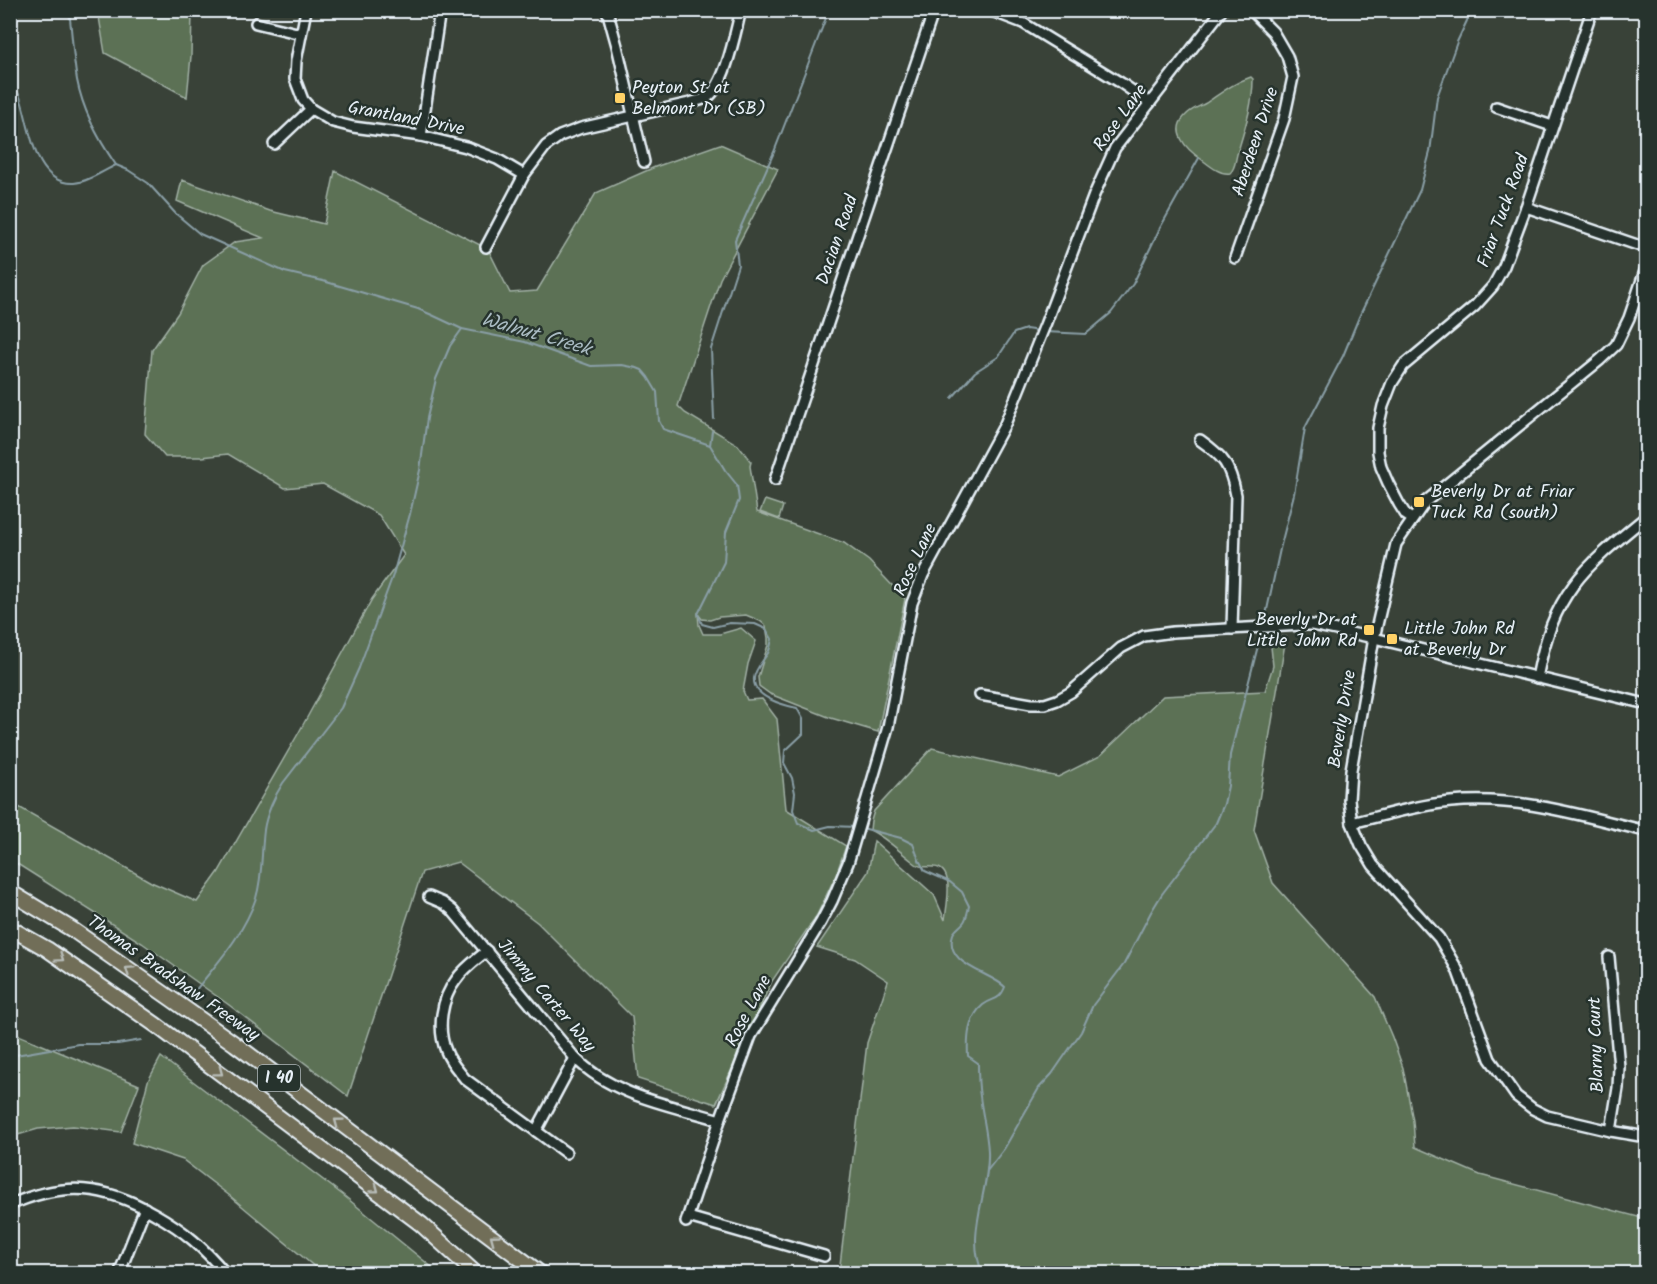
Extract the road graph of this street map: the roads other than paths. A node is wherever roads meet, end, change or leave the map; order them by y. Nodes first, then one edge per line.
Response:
1 (306, 10) edge
2 (440, 10) edge
3 (607, 10) edge
4 (741, 10) edge
5 (934, 10) edge
6 (989, 10) edge
7 (1222, 10) edge
8 (1251, 10) edge
9 (1592, 10) edge
10 (256, 23) dead end
11 (301, 34) junction
12 (1150, 104) junction
13 (1496, 107) dead end
14 (311, 109) junction
15 (633, 116) junction
16 (1552, 126) junction
17 (421, 136) junction
18 (274, 144) dead end
19 (644, 162) dead end
20 (524, 176) junction
21 (1526, 207) junction
22 (486, 247) dead end
23 (1647, 248) edge
24 (1235, 258) dead end
25 (1647, 268) edge
26 (1200, 440) dead end
27 (775, 480) dead end
28 (1647, 517) edge
29 (1412, 519) junction
30 (1232, 629) junction
31 (1374, 638) junction
32 (1537, 678) junction
33 (980, 695) dead end
34 (1647, 704) edge
35 (1352, 823) junction
36 (1646, 828) edge
37 (10, 892) edge
38 (429, 897) dead end
39 (10, 928) edge
40 (487, 951) junction
41 (1609, 957) dead end
42 (574, 1058) junction
43 (720, 1120) junction
44 (536, 1131) junction
45 (1611, 1131) junction
46 (1647, 1137) edge
47 (566, 1153) dead end
48 (10, 1205) edge
49 (145, 1208) junction
50 (823, 1256) dead end
51 (119, 1274) edge
52 (226, 1274) edge
53 (476, 1274) edge
54 (541, 1274) edge

1 - 11 street
2 - 17 street
3 - 15 street
4 - 15 street
5 - 27 street, Dacian Road
6 - 12 street
7 - 12 street, Rose Lane
8 - 24 street, Aberdeen Drive
9 - 16 street, Friar Tuck Road
10 - 11 street
11 - 14 street
12 - 43 street, Rose Lane
13 - 16 street
14 - 17 street, Grantland Drive
14 - 18 street
15 - 19 street
15 - 20 street
16 - 21 street, Friar Tuck Road
17 - 20 street, Grantland Drive
20 - 22 street
21 - 23 street
21 - 29 street, Friar Tuck Road
25 - 29 street, Beverly Drive
26 - 30 street
28 - 32 street
29 - 31 street, Beverly Drive
30 - 31 street
30 - 33 street
31 - 32 street
31 - 35 street, Beverly Drive
32 - 34 street
35 - 36 street
35 - 45 street, Beverly Drive
54 -> 37 highway, Thomas Bradshaw Freeway / I 40
38 - 40 street, Jimmy Carter Way
39 -> 53 highway, I 40
40 - 42 street, Jimmy Carter Way
40 - 44 street
41 - 45 street, Blarny Court
42 - 43 street, Jimmy Carter Way
42 - 44 street
43 - 50 street, Rose Lane
44 - 47 street
45 - 46 street, Beverly Drive
48 - 49 street
49 - 51 street
49 - 52 street

